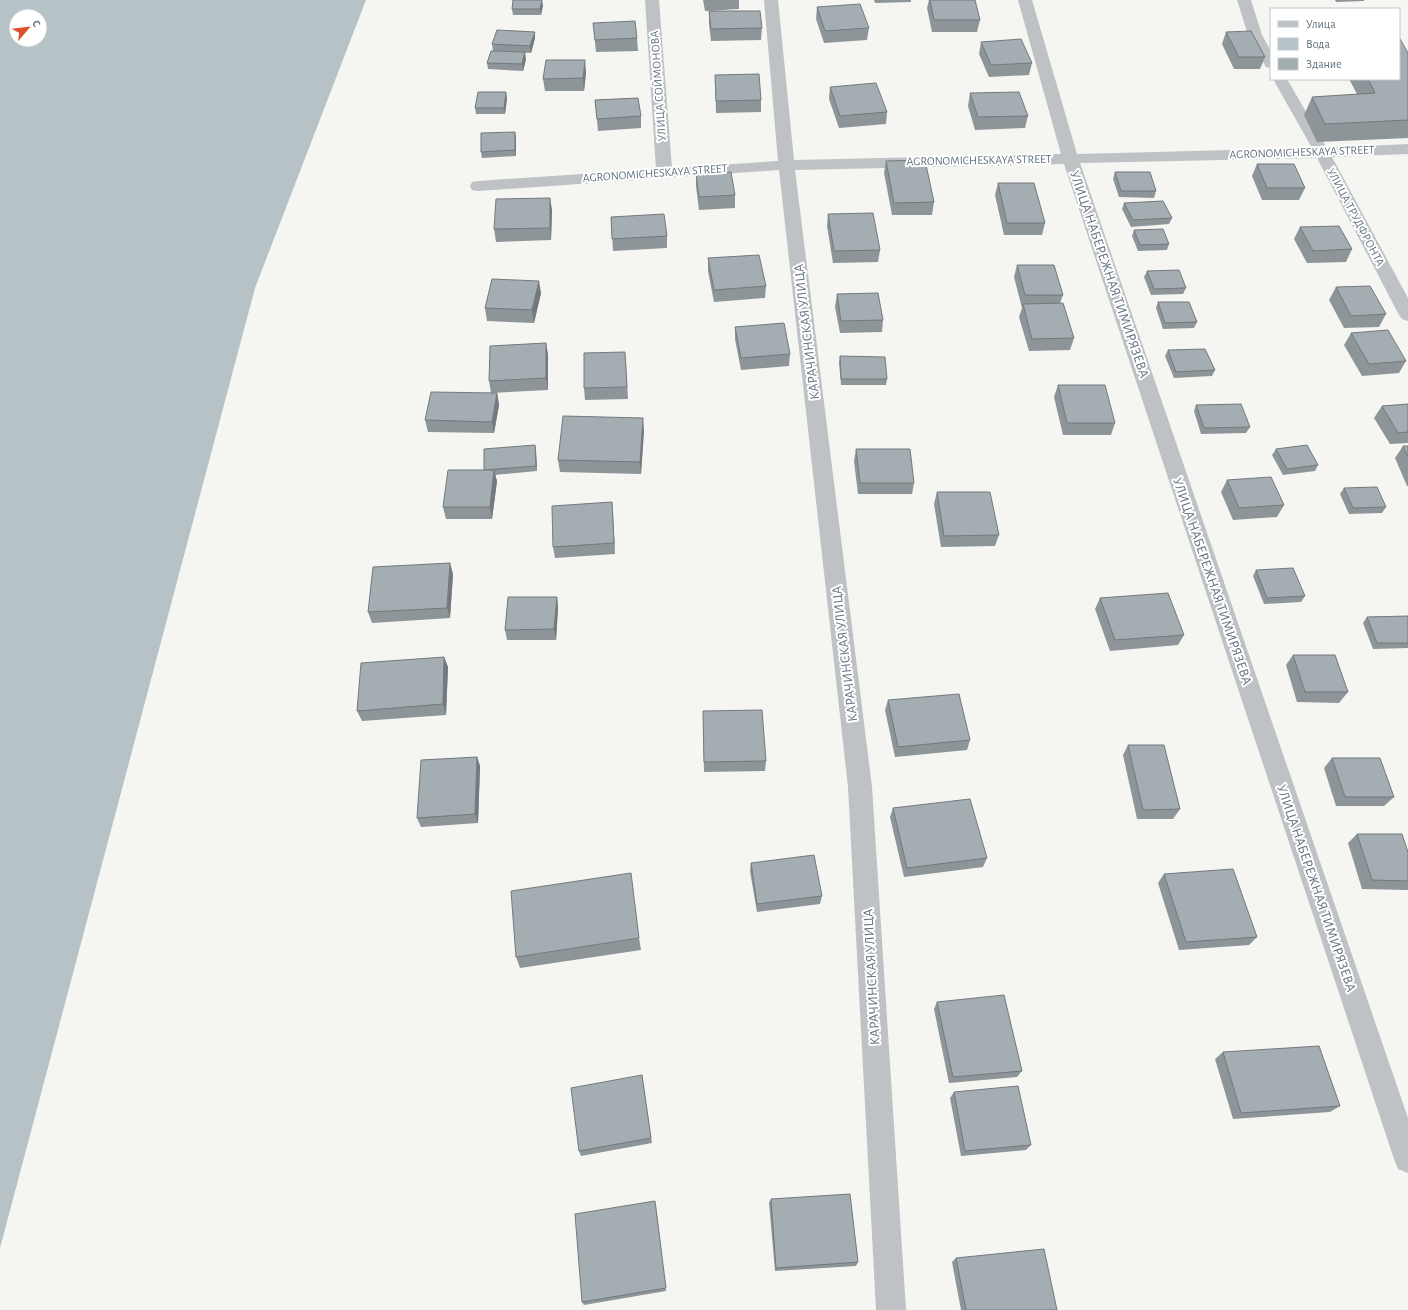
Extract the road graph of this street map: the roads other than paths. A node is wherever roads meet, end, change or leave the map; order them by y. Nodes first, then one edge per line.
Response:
1 (652, 0) edge
2 (771, 0) edge
3 (1025, 0) edge
4 (1244, 0) edge
5 (1270, 62) edge
6 (1281, 80) edge
7 (1408, 149) edge
8 (1322, 153) junction
9 (1070, 158) junction
10 (786, 165) junction
11 (664, 172) junction
12 (478, 186) dead end
13 (1408, 315) edge
14 (1408, 1159) edge
15 (891, 1310) edge

1 - 11 street, УЛИЦА СОЙМОНОВА
2 - 10 street, КАРАЧИНСКАЯ УЛИЦА
3 - 9 street, УЛИЦА НАБЕРЕЖНАЯ ТИМИРЯЗЕВА
4 - 5 street
6 - 8 street, УЛИЦА ТРУДФРОНТА
7 - 8 street, AGRONOMICHESKAYA STREET
8 - 9 street, AGRONOMICHESKAYA STREET
8 - 13 street, УЛИЦА ТРУДФРОНТА
9 - 10 street, AGRONOMICHESKAYA STREET
9 - 14 street, УЛИЦА НАБЕРЕЖНАЯ ТИМИРЯЗЕВА
10 - 11 street, AGRONOMICHESKAYA STREET
10 - 15 street, КАРАЧИНСКАЯ УЛИЦА
11 - 12 street, AGRONOMICHESKAYA STREET

